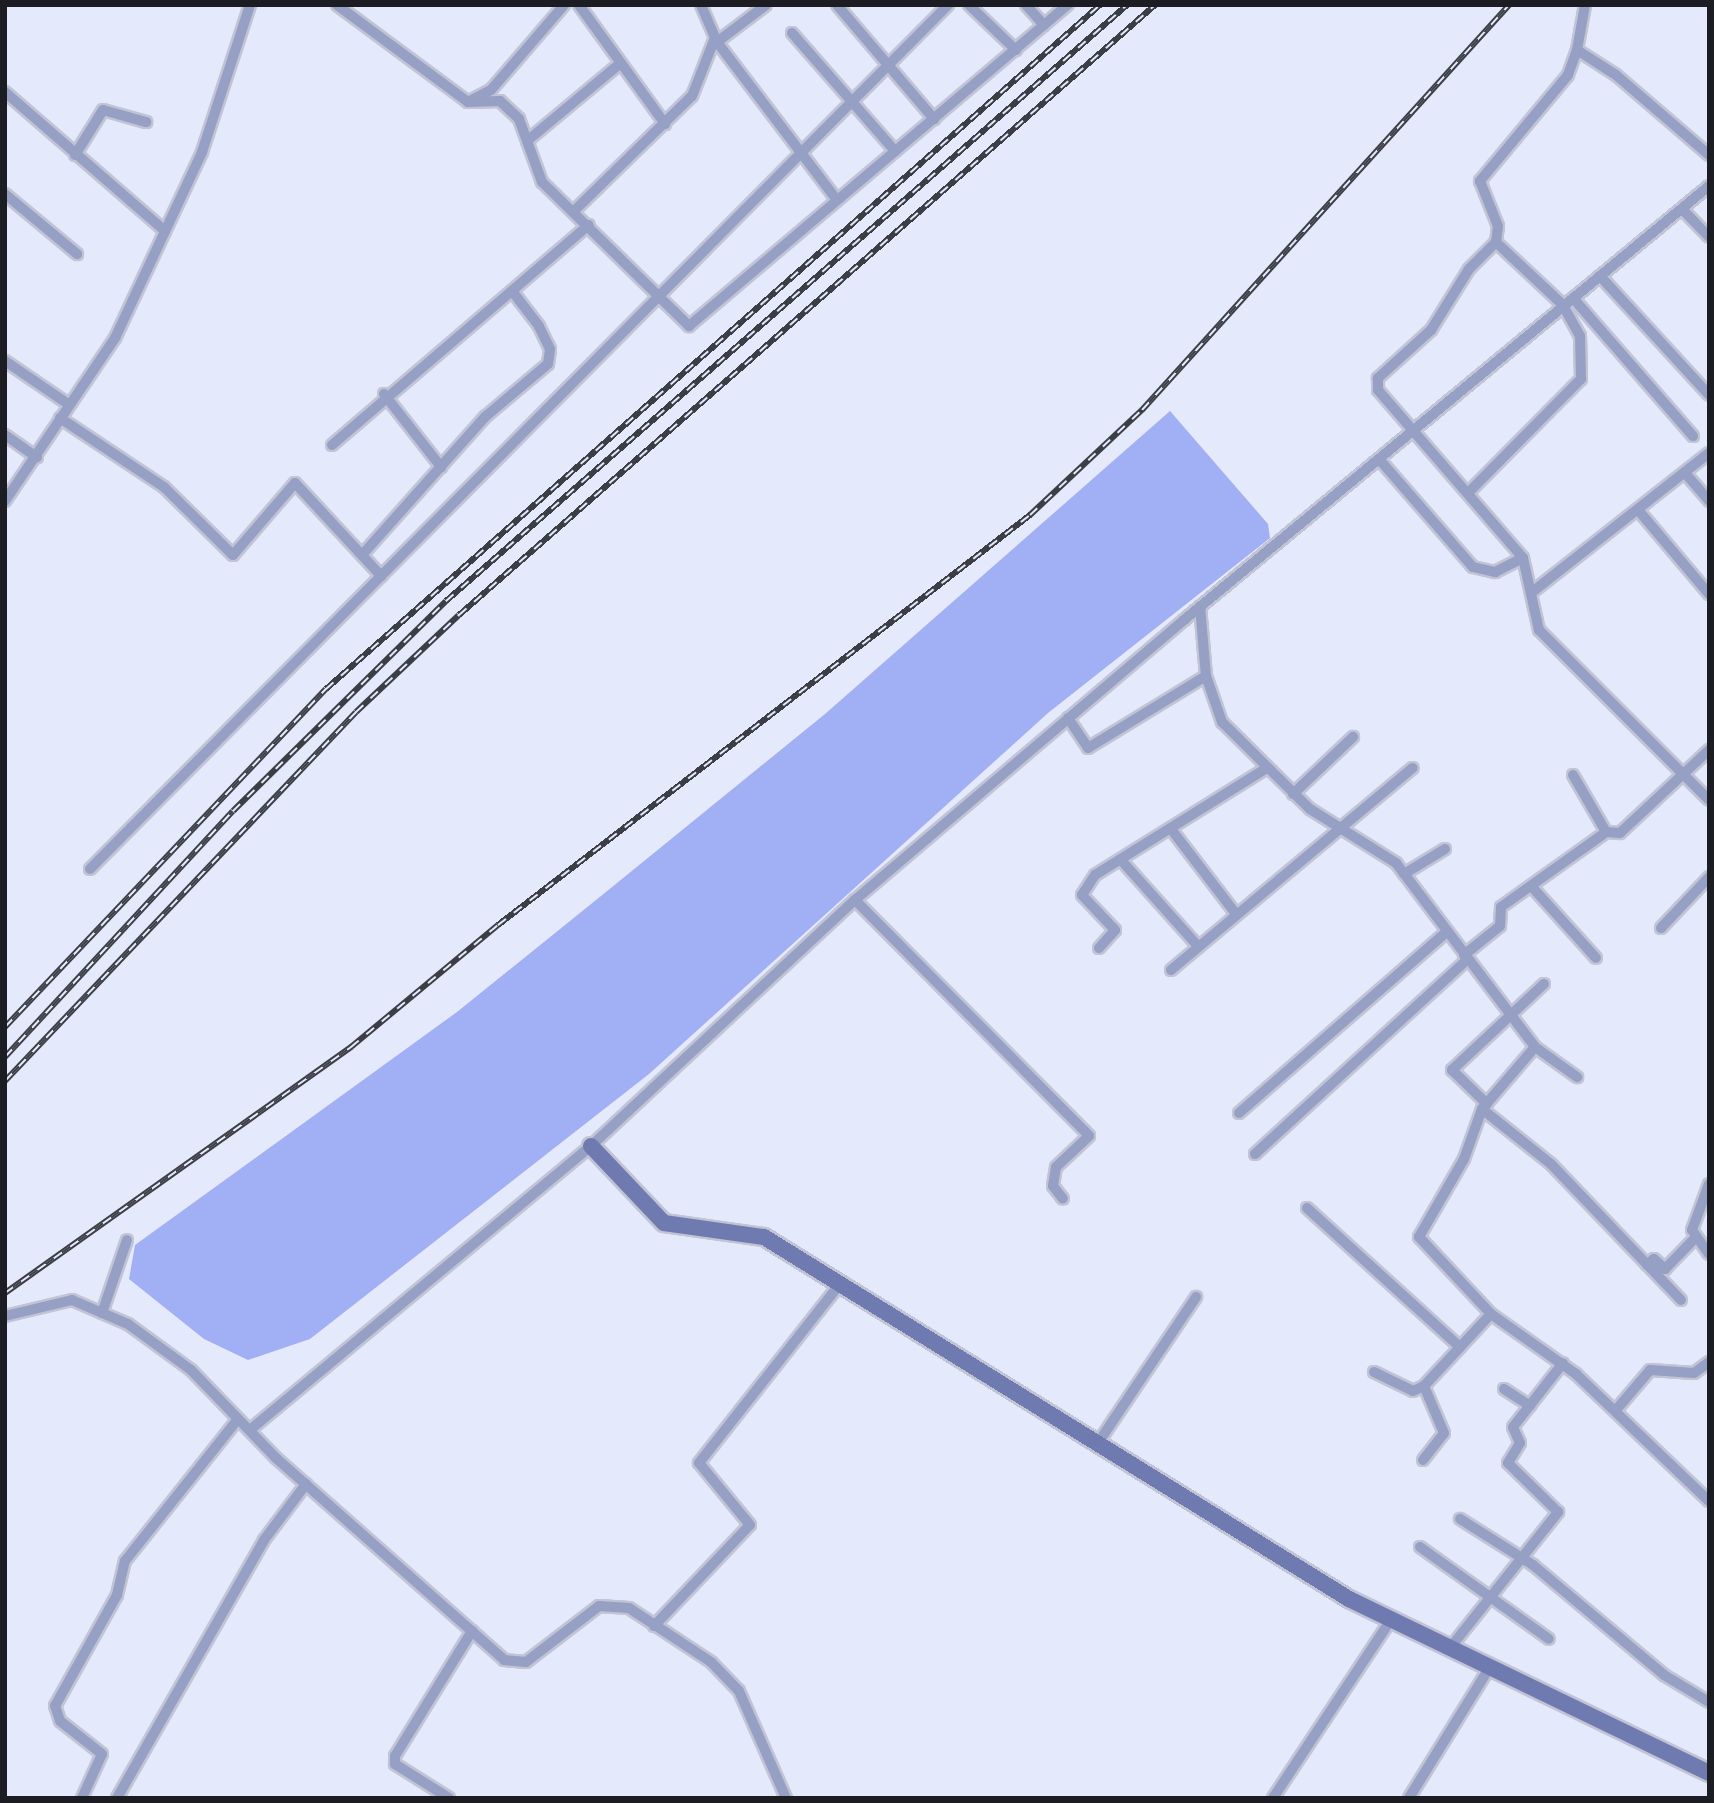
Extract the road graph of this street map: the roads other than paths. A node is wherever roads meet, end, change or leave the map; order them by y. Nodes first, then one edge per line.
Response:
1 (250, 5) edge
2 (337, 5) edge
3 (564, 5) edge
4 (579, 5) edge
5 (701, 5) edge
6 (766, 5) edge
7 (837, 5) edge
8 (948, 5) edge
9 (968, 5) edge
10 (1026, 5) edge
11 (1068, 5) edge
12 (1585, 5) edge
13 (1044, 25) junction
14 (792, 33) dead end
15 (716, 40) junction
16 (1016, 50) junction
17 (1577, 50) junction
18 (617, 66) junction
19 (889, 66) junction
20 (5, 92) edge
21 (468, 102) junction
22 (853, 102) junction
23 (934, 119) junction
24 (146, 122) dead end
25 (665, 124) junction
26 (527, 141) junction
27 (895, 151) junction
28 (803, 152) junction
29 (75, 155) junction
30 (1709, 155) edge
31 (1709, 186) edge
32 (5, 194) edge
33 (837, 200) junction
34 (575, 210) junction
35 (1683, 210) junction
36 (589, 225) junction
37 (165, 231) junction
38 (1709, 237) edge
39 (1496, 242) junction
40 (76, 254) dead end
41 (1600, 276) junction
42 (512, 291) junction
43 (660, 296) junction
44 (1573, 298) junction
45 (1563, 305) junction
46 (5, 361) edge
47 (384, 394) junction
48 (1709, 395) edge
49 (68, 404) junction
50 (60, 418) junction
51 (1416, 428) junction
52 (5, 435) edge
53 (1693, 436) dead end
54 (332, 445) dead end
55 (1709, 453) edge
56 (37, 457) junction
57 (1379, 459) junction
58 (441, 467) junction
59 (1685, 473) junction
60 (1470, 491) junction
61 (1709, 500) edge
62 (5, 501) edge
63 (1639, 511) junction
64 (362, 555) junction
65 (1523, 558) junction
66 (381, 576) junction
67 (1531, 593) junction
68 (1709, 594) edge
69 (1200, 606) junction
70 (1206, 676) junction
71 (1069, 718) junction
72 (1353, 737) dead end
73 (1709, 750) edge
74 (1413, 768) dead end
75 (1265, 769) junction
76 (1573, 775) dead end
77 (1681, 776) junction
78 (1293, 794) junction
79 (1709, 800) edge
80 (1171, 829) junction
81 (1341, 829) junction
82 (1606, 832) junction
83 (1445, 849) dead end
84 (1121, 860) junction
85 (90, 869) dead end
86 (1404, 874) junction
87 (1709, 877) edge
88 (1533, 888) junction
89 (855, 900) junction
90 (1236, 914) junction
91 (1661, 928) dead end
92 (1445, 933) junction
93 (1198, 946) junction
94 (1099, 948) dead end
95 (1465, 957) junction
96 (1596, 958) dead end
97 (1171, 970) dead end
98 (1544, 985) dead end
99 (1511, 1015) junction
100 (1535, 1047) junction
101 (1577, 1077) dead end
102 (1484, 1107) junction
103 (1239, 1113) dead end
104 (591, 1146) junction
105 (1255, 1154) dead end
106 (1709, 1184) edge
107 (1063, 1199) dead end
108 (1307, 1208) dead end
109 (1696, 1237) junction
110 (127, 1240) dead end
111 (1709, 1254) edge
112 (1647, 1265) junction
113 (840, 1284) junction
114 (1196, 1297) dead end
115 (1681, 1300) dead end
116 (102, 1313) junction
117 (1491, 1314) junction
118 (5, 1316) edge
119 (1460, 1347) junction
120 (1709, 1362) edge
121 (1563, 1363) junction
122 (1374, 1372) dead end
123 (1424, 1386) junction
124 (1504, 1389) dead end
125 (1530, 1406) junction
126 (1616, 1410) junction
127 (239, 1419) junction
128 (250, 1430) junction
129 (1098, 1443) junction
130 (1423, 1460) dead end
131 (306, 1484) junction
132 (1709, 1501) edge
133 (1460, 1519) dead end
134 (1420, 1547) dead end
135 (1518, 1559) junction
136 (1491, 1596) junction
137 (1391, 1620) junction
138 (654, 1626) junction
139 (472, 1631) junction
140 (1549, 1639) dead end
141 (1450, 1648) junction
142 (1490, 1667) junction
143 (1709, 1702) edge
144 (1709, 1773) edge
145 (82, 1798) edge
146 (117, 1798) edge
147 (449, 1798) edge
148 (786, 1798) edge
149 (1273, 1798) edge
150 (1409, 1798) edge

1 - 37 street
2 - 21 street
3 - 21 street
4 - 18 street
5 - 15 street
6 - 15 street
7 - 19 street
8 - 19 street
9 - 16 street
10 - 13 street
11 - 13 street
12 - 17 street
13 - 16 street
14 - 22 street
15 - 25 street
15 - 28 street
16 - 23 street
17 - 30 street
17 - 39 street
18 - 25 street
18 - 26 street
19 - 22 street
19 - 23 street
20 - 29 street
21 - 26 street
22 - 27 street
22 - 28 street
23 - 27 street
24 - 29 street
25 - 34 street
26 - 34 street
27 - 33 street
28 - 33 street
28 - 43 street
29 - 37 street
31 - 35 street
32 - 40 street
33 - 43 street
34 - 36 street
35 - 38 street
35 - 41 street
36 - 42 street
36 - 43 street
37 - 49 street
39 - 45 street
39 - 51 street
41 - 44 street
41 - 48 street
42 - 47 street
42 - 58 street
43 - 66 street
44 - 45 street
44 - 53 street
45 - 51 street
45 - 60 street
46 - 49 street
47 - 54 street
47 - 58 street
49 - 50 street
50 - 56 street
50 - 64 street
51 - 57 street
51 - 60 street
52 - 56 street
55 - 59 street
56 - 62 street
57 - 65 street
57 - 69 street
58 - 64 street
59 - 61 street
59 - 63 street
60 - 65 street
63 - 67 street
63 - 68 street
64 - 66 street
65 - 67 street
66 - 85 street
67 - 77 street
69 - 70 street
69 - 71 street
70 - 71 street
70 - 75 street
71 - 89 street
72 - 78 street
73 - 77 street
74 - 81 street
75 - 78 street
75 - 80 street
76 - 82 street
77 - 79 street
77 - 82 street
78 - 81 street
80 - 84 street
80 - 90 street
81 - 86 street
81 - 90 street
82 - 88 street
83 - 86 street
84 - 93 street
84 - 94 street
86 - 92 street
87 - 91 street
88 - 95 street
88 - 96 street
89 - 104 street
89 - 107 street
90 - 93 street
92 - 95 street
92 - 103 street
93 - 97 street
95 - 99 street
95 - 105 street
98 - 99 street
99 - 100 street
99 - 102 street
100 - 101 street
100 - 102 street
102 - 112 street
102 - 117 street
104 - 113 street
104 - 128 street
106 - 109 street
108 - 119 street
109 - 111 street
109 - 112 street
110 - 116 street
112 - 115 street
113 - 129 street
113 - 138 street
114 - 129 street
116 - 118 street
116 - 127 street
117 - 119 street
117 - 121 street
119 - 123 street
120 - 126 street
121 - 125 street
121 - 126 street
122 - 123 street
123 - 130 street
124 - 125 street
125 - 135 street
126 - 132 street
127 - 128 street
127 - 145 street
128 - 131 street
129 - 137 street
131 - 139 street
131 - 146 street
133 - 135 street
134 - 136 street
135 - 136 street
135 - 143 street
136 - 140 street
136 - 141 street
137 - 141 street
137 - 149 street
138 - 139 street
138 - 148 street
139 - 147 street
141 - 142 street
142 - 144 street
142 - 150 street

